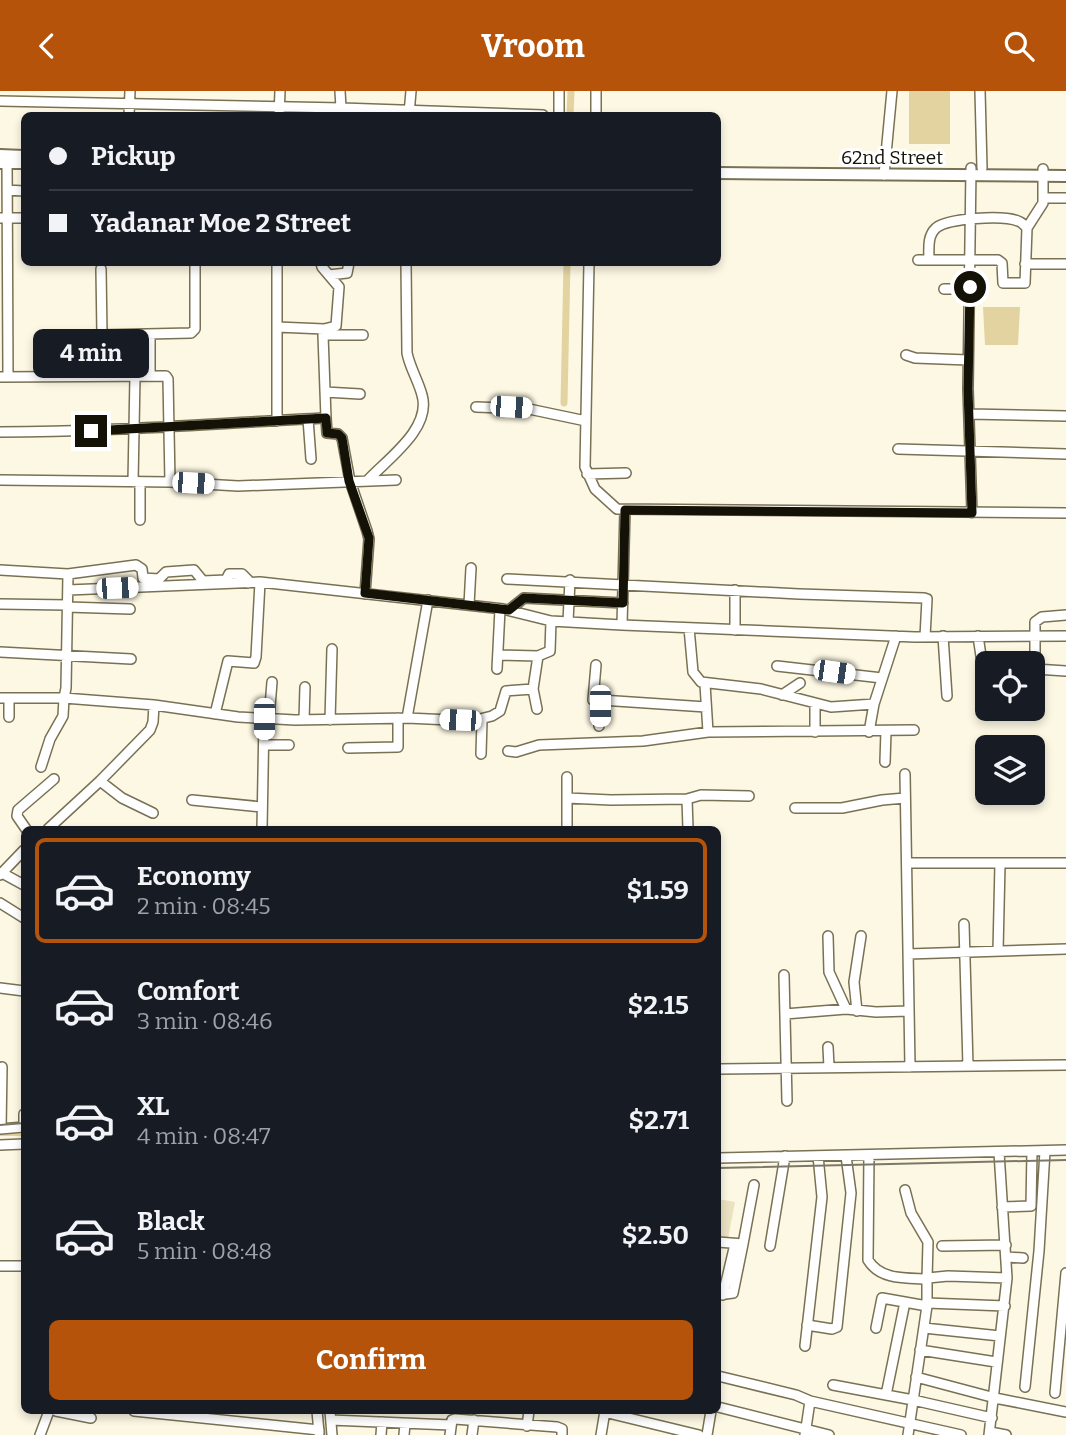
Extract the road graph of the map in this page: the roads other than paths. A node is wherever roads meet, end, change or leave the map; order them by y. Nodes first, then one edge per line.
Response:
1 (130, 91) edge
2 (280, 91) edge
3 (340, 91) edge
4 (411, 91) edge
5 (559, 91) edge
6 (596, 91) edge
7 (892, 91) edge
8 (980, 91) edge
9 (0, 101) edge
10 (130, 103) junction
11 (341, 108) junction
12 (280, 111) edge
13 (130, 112) edge
14 (395, 112) edge
15 (409, 112) edge
16 (559, 112) edge
17 (596, 112) edge
18 (21, 156) edge
19 (3, 159) edge
20 (21, 162) edge
21 (721, 166) edge
22 (1066, 169) edge
23 (975, 170) junction
24 (884, 171) junction
25 (1043, 172) junction
26 (721, 173) edge
27 (1066, 176) edge
28 (7, 190) junction
29 (21, 191) edge
30 (1044, 198) junction
31 (1066, 198) edge
32 (4, 218) edge
33 (971, 219) junction
34 (1027, 228) junction
35 (918, 260) dead end
36 (929, 260) junction
37 (971, 260) junction
38 (1025, 264) junction
39 (1066, 264) edge
40 (195, 266) edge
41 (277, 266) edge
42 (322, 266) edge
43 (348, 266) edge
44 (406, 266) edge
45 (589, 266) edge
46 (101, 269) dead end
47 (329, 275) junction
48 (944, 289) dead end
49 (970, 289) junction
50 (4, 323) edge
51 (277, 327) junction
52 (323, 332) junction
53 (150, 335) junction
54 (363, 335) dead end
55 (906, 355) dead end
56 (968, 360) junction
57 (150, 375) junction
58 (135, 376) junction
59 (4, 377) edge
60 (325, 393) junction
61 (360, 394) dead end
62 (476, 407) dead end
63 (969, 414) junction
64 (1066, 416) edge
65 (326, 418) junction
66 (308, 419) junction
67 (277, 421) junction
68 (586, 421) junction
69 (170, 425) junction
70 (133, 428) junction
71 (0, 432) edge
72 (898, 449) dead end
73 (970, 452) junction
74 (1066, 454) edge
75 (311, 459) dead end
76 (626, 473) dead end
77 (587, 474) junction
78 (0, 480) edge
79 (396, 480) dead end
80 (349, 481) junction
81 (367, 481) junction
82 (137, 482) junction
83 (170, 482) junction
84 (625, 510) junction
85 (972, 513) junction
86 (1066, 513) edge
87 (139, 520) dead end
88 (471, 568) dead end
89 (0, 570) edge
90 (68, 574) junction
91 (507, 579) dead end
92 (570, 580) junction
93 (260, 582) junction
94 (248, 583) junction
95 (624, 584) junction
96 (68, 590) junction
97 (735, 590) junction
98 (365, 593) junction
99 (428, 600) junction
100 (569, 600) junction
101 (623, 603) junction
102 (0, 604) edge
103 (469, 605) junction
104 (67, 606) junction
105 (130, 609) dead end
106 (504, 609) junction
107 (1066, 615) edge
108 (551, 621) junction
109 (568, 622) junction
110 (622, 625) junction
111 (689, 628) junction
112 (735, 630) junction
113 (896, 636) junction
114 (943, 636) junction
115 (978, 636) junction
116 (1034, 636) junction
117 (1066, 636) edge
118 (925, 637) junction
119 (332, 649) dead end
120 (980, 651) edge
121 (0, 652) edge
122 (66, 655) junction
123 (498, 655) junction
124 (538, 656) junction
125 (131, 659) dead end
126 (596, 665) dead end
127 (777, 666) dead end
128 (498, 669) dead end
129 (1066, 671) edge
130 (882, 678) junction
131 (272, 682) dead end
132 (800, 683) dead end
133 (705, 684) junction
134 (305, 687) dead end
135 (533, 689) junction
136 (782, 695) junction
137 (947, 697) dead end
138 (5, 698) edge
139 (64, 698) junction
140 (600, 701) junction
141 (874, 704) junction
142 (154, 705) junction
143 (815, 705) junction
144 (706, 708) junction
145 (537, 709) dead end
146 (215, 714) junction
147 (9, 716) dead end
148 (402, 718) junction
149 (267, 719) junction
150 (304, 720) junction
151 (330, 720) junction
152 (482, 720) junction
153 (599, 726) dead end
154 (914, 730) dead end
155 (886, 731) junction
156 (708, 732) junction
157 (815, 732) junction
158 (869, 732) junction
159 (264, 745) junction
160 (289, 745) dead end
161 (348, 748) dead end
162 (508, 751) dead end
163 (481, 754) dead end
164 (885, 762) dead end
165 (41, 767) dead end
166 (905, 774) dead end
167 (566, 777) dead end
168 (54, 779) dead end
169 (100, 781) junction
170 (749, 796) dead end
171 (567, 798) junction
172 (905, 798) junction
173 (687, 799) junction
174 (192, 800) dead end
175 (262, 807) junction
176 (795, 808) dead end
177 (153, 813) dead end
178 (24, 826) edge
179 (51, 826) edge
180 (262, 826) edge
181 (567, 826) edge
182 (688, 826) edge
183 (21, 853) edge
184 (907, 863) junction
185 (1066, 863) edge
186 (1000, 864) junction
187 (1, 874) edge
188 (21, 884) edge
189 (0, 903) edge
190 (21, 916) edge
191 (964, 924) dead end
192 (828, 936) dead end
193 (861, 936) dead end
194 (1066, 950) edge
195 (998, 951) junction
196 (964, 952) junction
197 (908, 954) junction
198 (784, 975) dead end
199 (0, 988) edge
200 (21, 991) edge
201 (846, 1009) junction
202 (857, 1011) junction
203 (909, 1011) junction
204 (785, 1014) junction
205 (828, 1047) dead end
206 (1066, 1065) edge
207 (968, 1066) junction
208 (2, 1067) dead end
209 (829, 1067) junction
210 (910, 1067) junction
211 (721, 1069) edge
212 (785, 1069) junction
213 (787, 1101) dead end
214 (21, 1127) edge
215 (1, 1129) edge
216 (21, 1144) edge
217 (0, 1145) edge
218 (1066, 1150) edge
219 (1032, 1151) junction
220 (1045, 1151) junction
221 (999, 1152) junction
222 (869, 1155) junction
223 (818, 1156) junction
224 (846, 1156) junction
225 (785, 1157) junction
226 (721, 1158) edge
227 (754, 1185) dead end
228 (905, 1190) dead end
229 (1036, 1206) junction
230 (1002, 1207) junction
231 (721, 1242) edge
232 (739, 1244) junction
233 (1006, 1245) junction
234 (770, 1246) dead end
235 (943, 1246) dead end
236 (1007, 1257) junction
237 (1023, 1258) dead end
238 (0, 1266) edge
239 (21, 1266) edge
240 (1066, 1273) edge
241 (928, 1278) junction
242 (1007, 1278) junction
243 (721, 1292) edge
244 (905, 1302) junction
245 (927, 1304) junction
246 (1005, 1307) junction
247 (807, 1325) junction
248 (876, 1328) dead end
249 (924, 1328) junction
250 (1000, 1336) junction
251 (805, 1346) dead end
252 (920, 1350) junction
253 (996, 1362) junction
254 (721, 1377) edge
255 (916, 1377) junction
256 (833, 1385) dead end
257 (1025, 1387) dead end
258 (1055, 1393) dead end
259 (886, 1395) junction
260 (995, 1398) junction
261 (913, 1400) junction
262 (810, 1401) junction
263 (721, 1408) edge
264 (1066, 1412) edge
265 (47, 1414) edge
266 (71, 1414) edge
267 (159, 1414) edge
268 (317, 1414) edge
269 (604, 1414) edge
270 (616, 1414) edge
271 (710, 1414) edge
272 (331, 1415) edge
273 (91, 1418) dead end
274 (992, 1418) junction
275 (474, 1420) junction
276 (382, 1422) junction
277 (497, 1422) junction
278 (910, 1423) junction
279 (405, 1424) junction
280 (521, 1429) edge
281 (427, 1430) edge
282 (450, 1430) edge
283 (540, 1431) edge
284 (319, 1433) edge
285 (805, 1433) edge
286 (990, 1434) edge
287 (40, 1435) edge
288 (332, 1435) edge
289 (381, 1435) edge
290 (404, 1435) edge
291 (472, 1435) edge
292 (495, 1435) edge
293 (562, 1435) edge
294 (601, 1435) edge
295 (699, 1435) edge
296 (706, 1435) edge
297 (829, 1435) edge
298 (908, 1435) edge
299 (961, 1435) edge
300 (1006, 1435) edge

1 - 10 street
2 - 12 street
3 - 11 street
4 - 15 street
5 - 16 street
6 - 17 street
7 - 24 street
8 - 23 street
9 - 10 street
10 - 12 street
10 - 13 street
11 - 12 street
11 - 14 street
18 - 19 main road
19 - 20 main road
19 - 28 street
21 - 24 main road, 62nd Street
22 - 25 main road, 62nd Street
23 - 24 main road, 62nd Street
23 - 25 main road, 62nd Street
23 - 33 street
24 - 26 main road, 62nd Street
25 - 27 main road, 62nd Street
25 - 30 street
28 - 29 street
28 - 32 street
30 - 31 street
30 - 34 street
32 - 50 street
33 - 34 street
33 - 36 street
33 - 37 street
34 - 38 street
35 - 36 street
36 - 37 street
37 - 38 street
37 - 49 street
38 - 39 street
40 - 53 street
41 - 51 street
42 - 47 street
43 - 47 street
44 - 81 street
45 - 68 street
46 - 53 street
47 - 52 street
48 - 49 street
49 - 56 street
50 - 59 street
51 - 52 street
51 - 67 street
52 - 54 street
52 - 60 street
53 - 57 street
55 - 56 street
56 - 63 street
57 - 58 street
57 - 69 street
58 - 59 street
58 - 70 street
60 - 61 street
60 - 65 street
62 - 68 street
63 - 64 street
63 - 73 street
65 - 66 street
65 - 80 street
66 - 67 street
66 - 75 street
67 - 69 street
68 - 77 street
69 - 70 street
69 - 83 street
70 - 71 street
70 - 82 street
72 - 73 street
73 - 74 street
73 - 85 street
76 - 77 street
77 - 84 street
78 - 82 street
79 - 81 street
80 - 81 street
80 - 83 street
80 - 98 street
82 - 83 street
82 - 87 street
84 - 85 street
84 - 95 street
85 - 86 street
88 - 103 street
89 - 90 street
90 - 94 street
90 - 96 street
91 - 92 street
92 - 95 street
92 - 100 street
93 - 94 street
93 - 98 street
93 - 146 street
94 - 96 street
95 - 97 street
95 - 101 street
96 - 104 street
97 - 112 street
97 - 118 street
98 - 99 street
99 - 103 street
99 - 148 street
100 - 101 street
100 - 106 street
100 - 109 street
101 - 110 street
102 - 104 street
103 - 106 street
104 - 105 street
104 - 122 street
106 - 108 street
106 - 123 street
107 - 116 street
108 - 109 street
108 - 124 street
109 - 110 street
110 - 111 street
111 - 112 street
111 - 133 street
112 - 113 street
113 - 118 street
113 - 130 street
114 - 115 street
114 - 118 street
114 - 137 street
115 - 116 street
115 - 120 street
116 - 117 street
116 - 129 street
119 - 151 street
121 - 122 street
122 - 125 street
122 - 139 street
123 - 124 street
123 - 128 street
124 - 135 street
126 - 140 street
127 - 130 street
130 - 141 street
131 - 149 street
132 - 136 street
133 - 136 street
133 - 144 street
134 - 150 street
135 - 145 street
135 - 152 street
136 - 143 street
138 - 139 street
138 - 147 street
139 - 142 street
139 - 165 street
140 - 144 street
140 - 153 street
141 - 143 street
141 - 158 street
142 - 146 street
142 - 169 street
143 - 157 street
144 - 156 street
146 - 149 street
148 - 151 street
148 - 152 street
148 - 161 street
149 - 150 street
149 - 159 street
150 - 151 street
152 - 163 street
154 - 155 street
155 - 158 street
155 - 164 street
156 - 157 street
156 - 162 street
157 - 158 street
159 - 160 street
159 - 175 street
166 - 172 street
167 - 171 street
168 - 178 street
169 - 177 street
169 - 179 street
170 - 173 street
171 - 173 street
171 - 181 street
172 - 176 street
172 - 184 street
173 - 182 street
174 - 175 street
175 - 180 street
183 - 187 street
184 - 186 street
184 - 197 street
185 - 186 street
186 - 195 street
187 - 188 street
189 - 190 street
191 - 196 street
192 - 201 street
193 - 202 street
194 - 195 street
195 - 196 street
196 - 197 street
196 - 207 street
197 - 203 street
198 - 204 street
199 - 200 street
201 - 202 street
201 - 204 street
202 - 203 street
203 - 210 street
204 - 212 street
205 - 209 street
206 - 207 street
207 - 210 street
208 - 215 street
209 - 210 street
209 - 212 street
211 - 212 street
212 - 213 street
214 - 215 street
216 - 217 street
218 - 220 street
219 - 220 street
219 - 221 street
219 - 229 street
220 - 229 street
221 - 222 street
221 - 230 street
222 - 224 street
222 - 241 street
223 - 224 street
223 - 225 street
223 - 247 street
224 - 247 street
225 - 226 street
225 - 234 street
227 - 232 street
228 - 241 street
229 - 230 street
229 - 257 street
230 - 233 street
231 - 232 street
232 - 243 street
233 - 235 street
233 - 236 street
236 - 237 street
236 - 242 street
238 - 239 street
240 - 258 street
241 - 242 street
241 - 245 street
242 - 246 street
244 - 245 street
244 - 248 street
244 - 259 street
245 - 246 street
245 - 249 street
246 - 250 street
247 - 251 street
249 - 250 street
249 - 252 street
250 - 253 street
252 - 253 street
252 - 255 street
253 - 260 street
254 - 262 street
255 - 260 street
255 - 261 street
256 - 259 street
259 - 261 street
260 - 264 street
260 - 274 street
261 - 274 street
261 - 278 street
262 - 278 street
262 - 285 street
263 - 285 street
265 - 287 street
266 - 273 street
267 - 284 street
268 - 284 street
269 - 294 street
270 - 295 street
271 - 296 street
272 - 276 street
272 - 288 street
274 - 286 street
275 - 277 street
275 - 282 street
275 - 291 street
276 - 279 street
276 - 289 street
277 - 280 street
277 - 292 street
278 - 298 street
278 - 299 street
279 - 281 street
279 - 290 street
280 - 283 street
281 - 282 street
283 - 293 street
285 - 297 street
286 - 300 street

